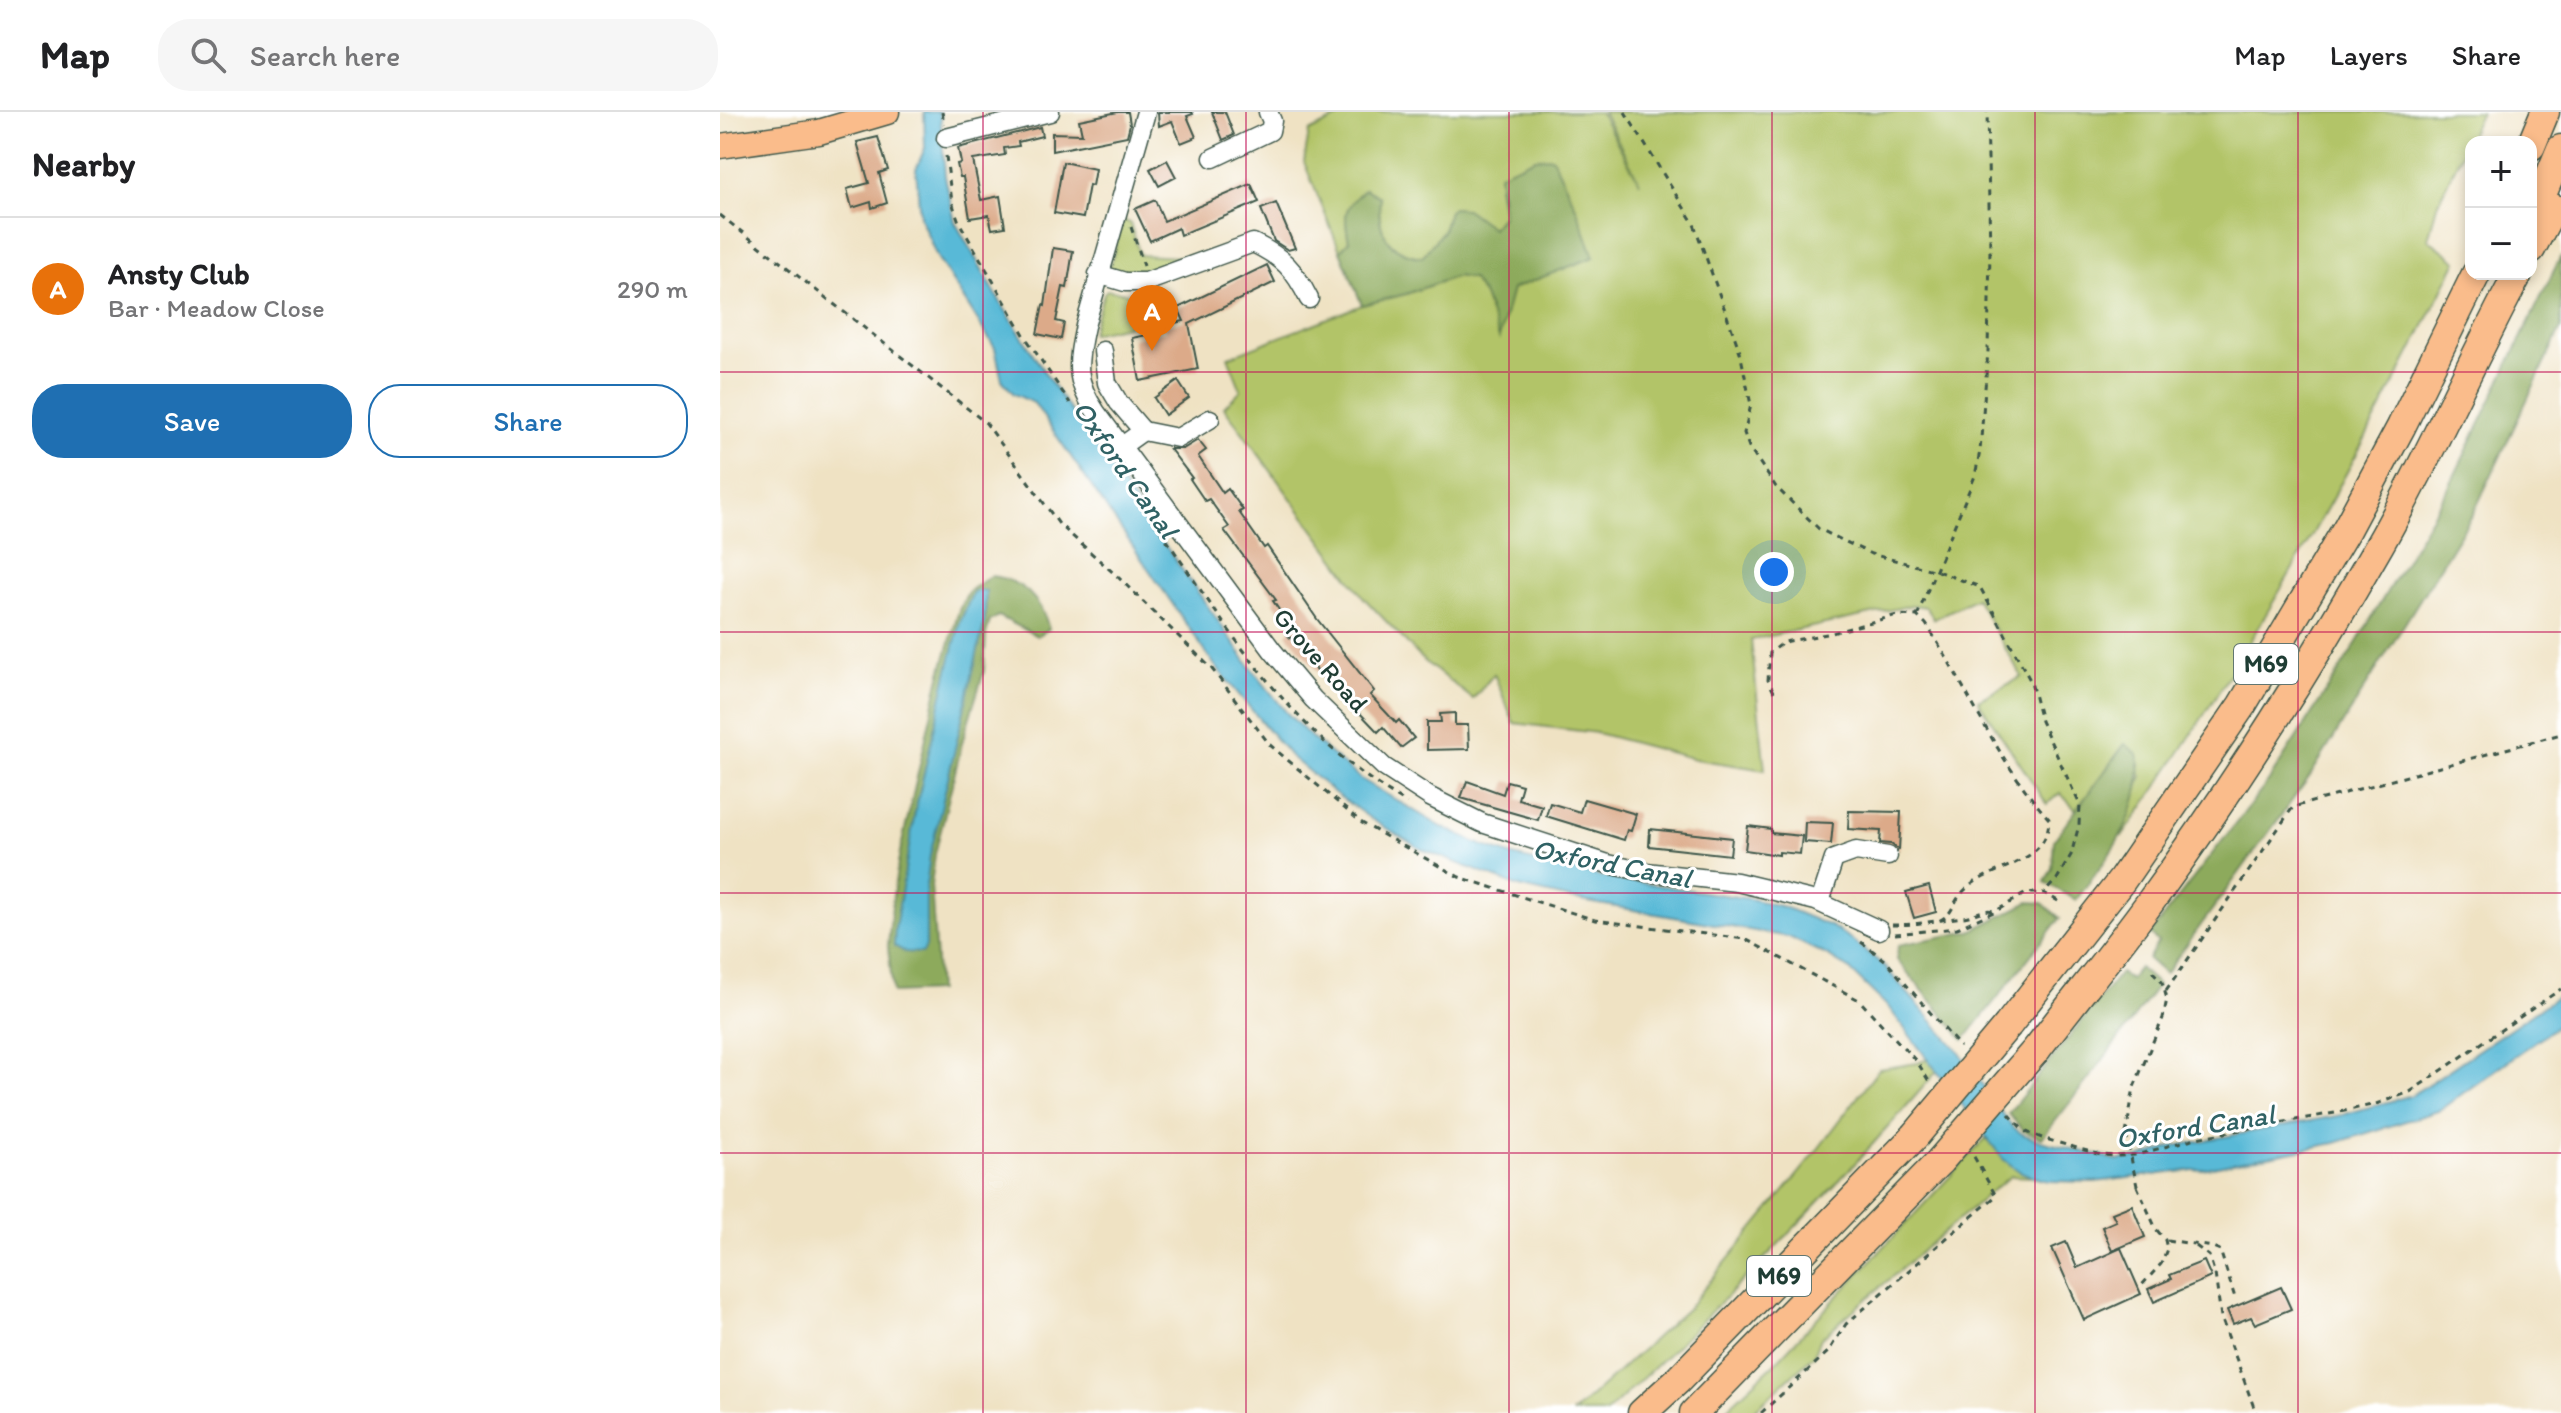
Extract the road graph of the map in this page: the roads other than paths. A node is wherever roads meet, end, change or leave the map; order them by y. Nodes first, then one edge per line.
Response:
1 (887, 112) edge
2 (1050, 112) edge
3 (1146, 112) edge
4 (1268, 112) edge
5 (2545, 112) edge
6 (2535, 136) edge
7 (946, 138) road end
8 (720, 146) edge
9 (2561, 149) edge
10 (1213, 158) dead end
11 (2561, 193) edge
12 (2536, 208) edge
13 (2537, 238) edge
14 (1098, 274) junction
15 (2473, 280) edge
16 (2507, 280) edge
17 (2515, 280) edge
18 (1309, 299) dead end
19 (2478, 350) junction
20 (1103, 351) dead end
21 (1210, 419) dead end
22 (1143, 431) junction
23 (1122, 446) junction
24 (1888, 856) dead end
25 (1820, 902) junction
26 (1879, 930) road end
27 (1642, 1413) edge
28 (1694, 1413) edge

1 - 8 main road
2 - 7 street
3 - 14 street, Grove Road
4 - 10 street
5 - 6 highway
9 - 12 highway
11 - 13 highway
14 - 18 street
14 - 23 street, Grove Road
15 - 27 highway, M69, bridge
16 - 19 highway, M69
17 - 19 highway, M69
19 - 28 highway, M69, bridge
20 - 22 street
21 - 22 street
22 - 23 street
23 - 25 street, Grove Road
24 - 25 street
25 - 26 street, Grove Road

